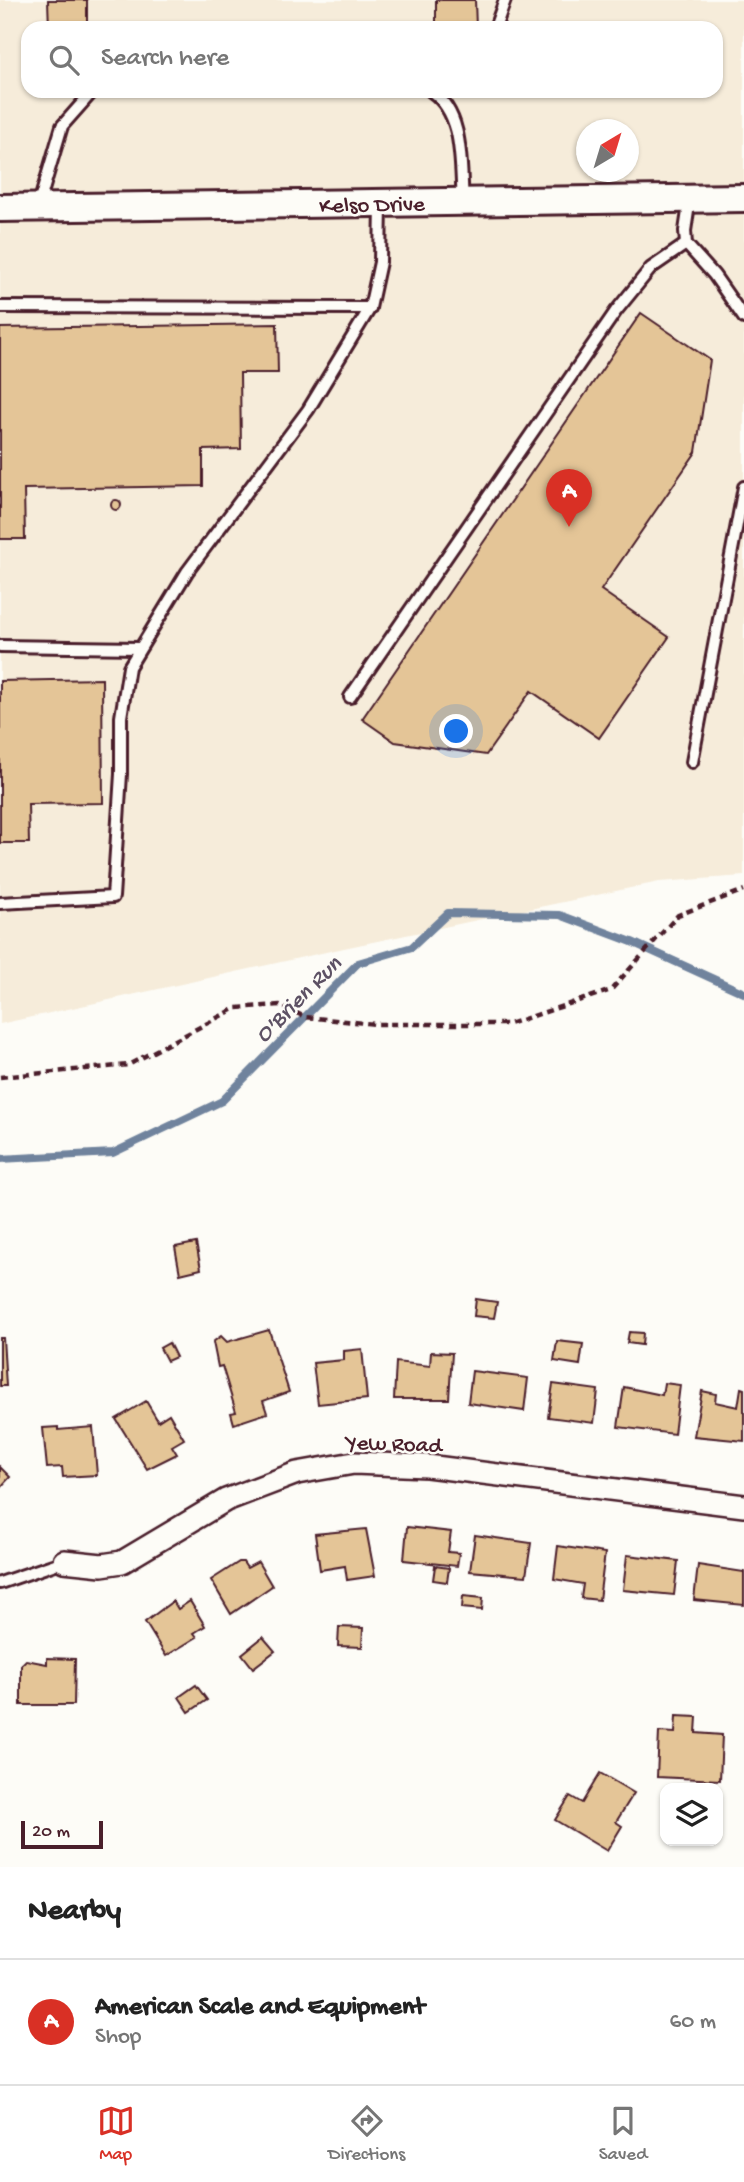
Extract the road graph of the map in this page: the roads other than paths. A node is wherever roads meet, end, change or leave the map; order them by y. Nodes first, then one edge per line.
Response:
1 (505, 0) edge
2 (498, 21) edge
3 (87, 98) edge
4 (446, 98) edge
5 (690, 198) junction
6 (744, 198) edge
7 (463, 202) junction
8 (381, 203) junction
9 (38, 207) junction
10 (0, 208) edge
11 (686, 244) junction
12 (0, 307) edge
13 (370, 308) junction
14 (744, 318) edge
15 (744, 487) edge
16 (0, 646) edge
17 (139, 648) junction
18 (350, 697) dead end
19 (692, 762) dead end
20 (0, 903) edge
21 (744, 1506) edge
22 (64, 1561) joint
23 (0, 1583) edge

1 - 2 lane
3 - 9 lane
4 - 7 lane
5 - 6 street, Kelso Drive
5 - 7 street, Kelso Drive
5 - 11 lane
7 - 8 street, Kelso Drive
8 - 9 street, Kelso Drive
8 - 13 lane
9 - 10 street, Kelso Drive
11 - 14 lane
11 - 18 lane
12 - 13 lane
13 - 17 lane
15 - 19 lane
16 - 17 lane
17 - 20 lane
21 - 22 street, Yew Road
22 - 23 lane

